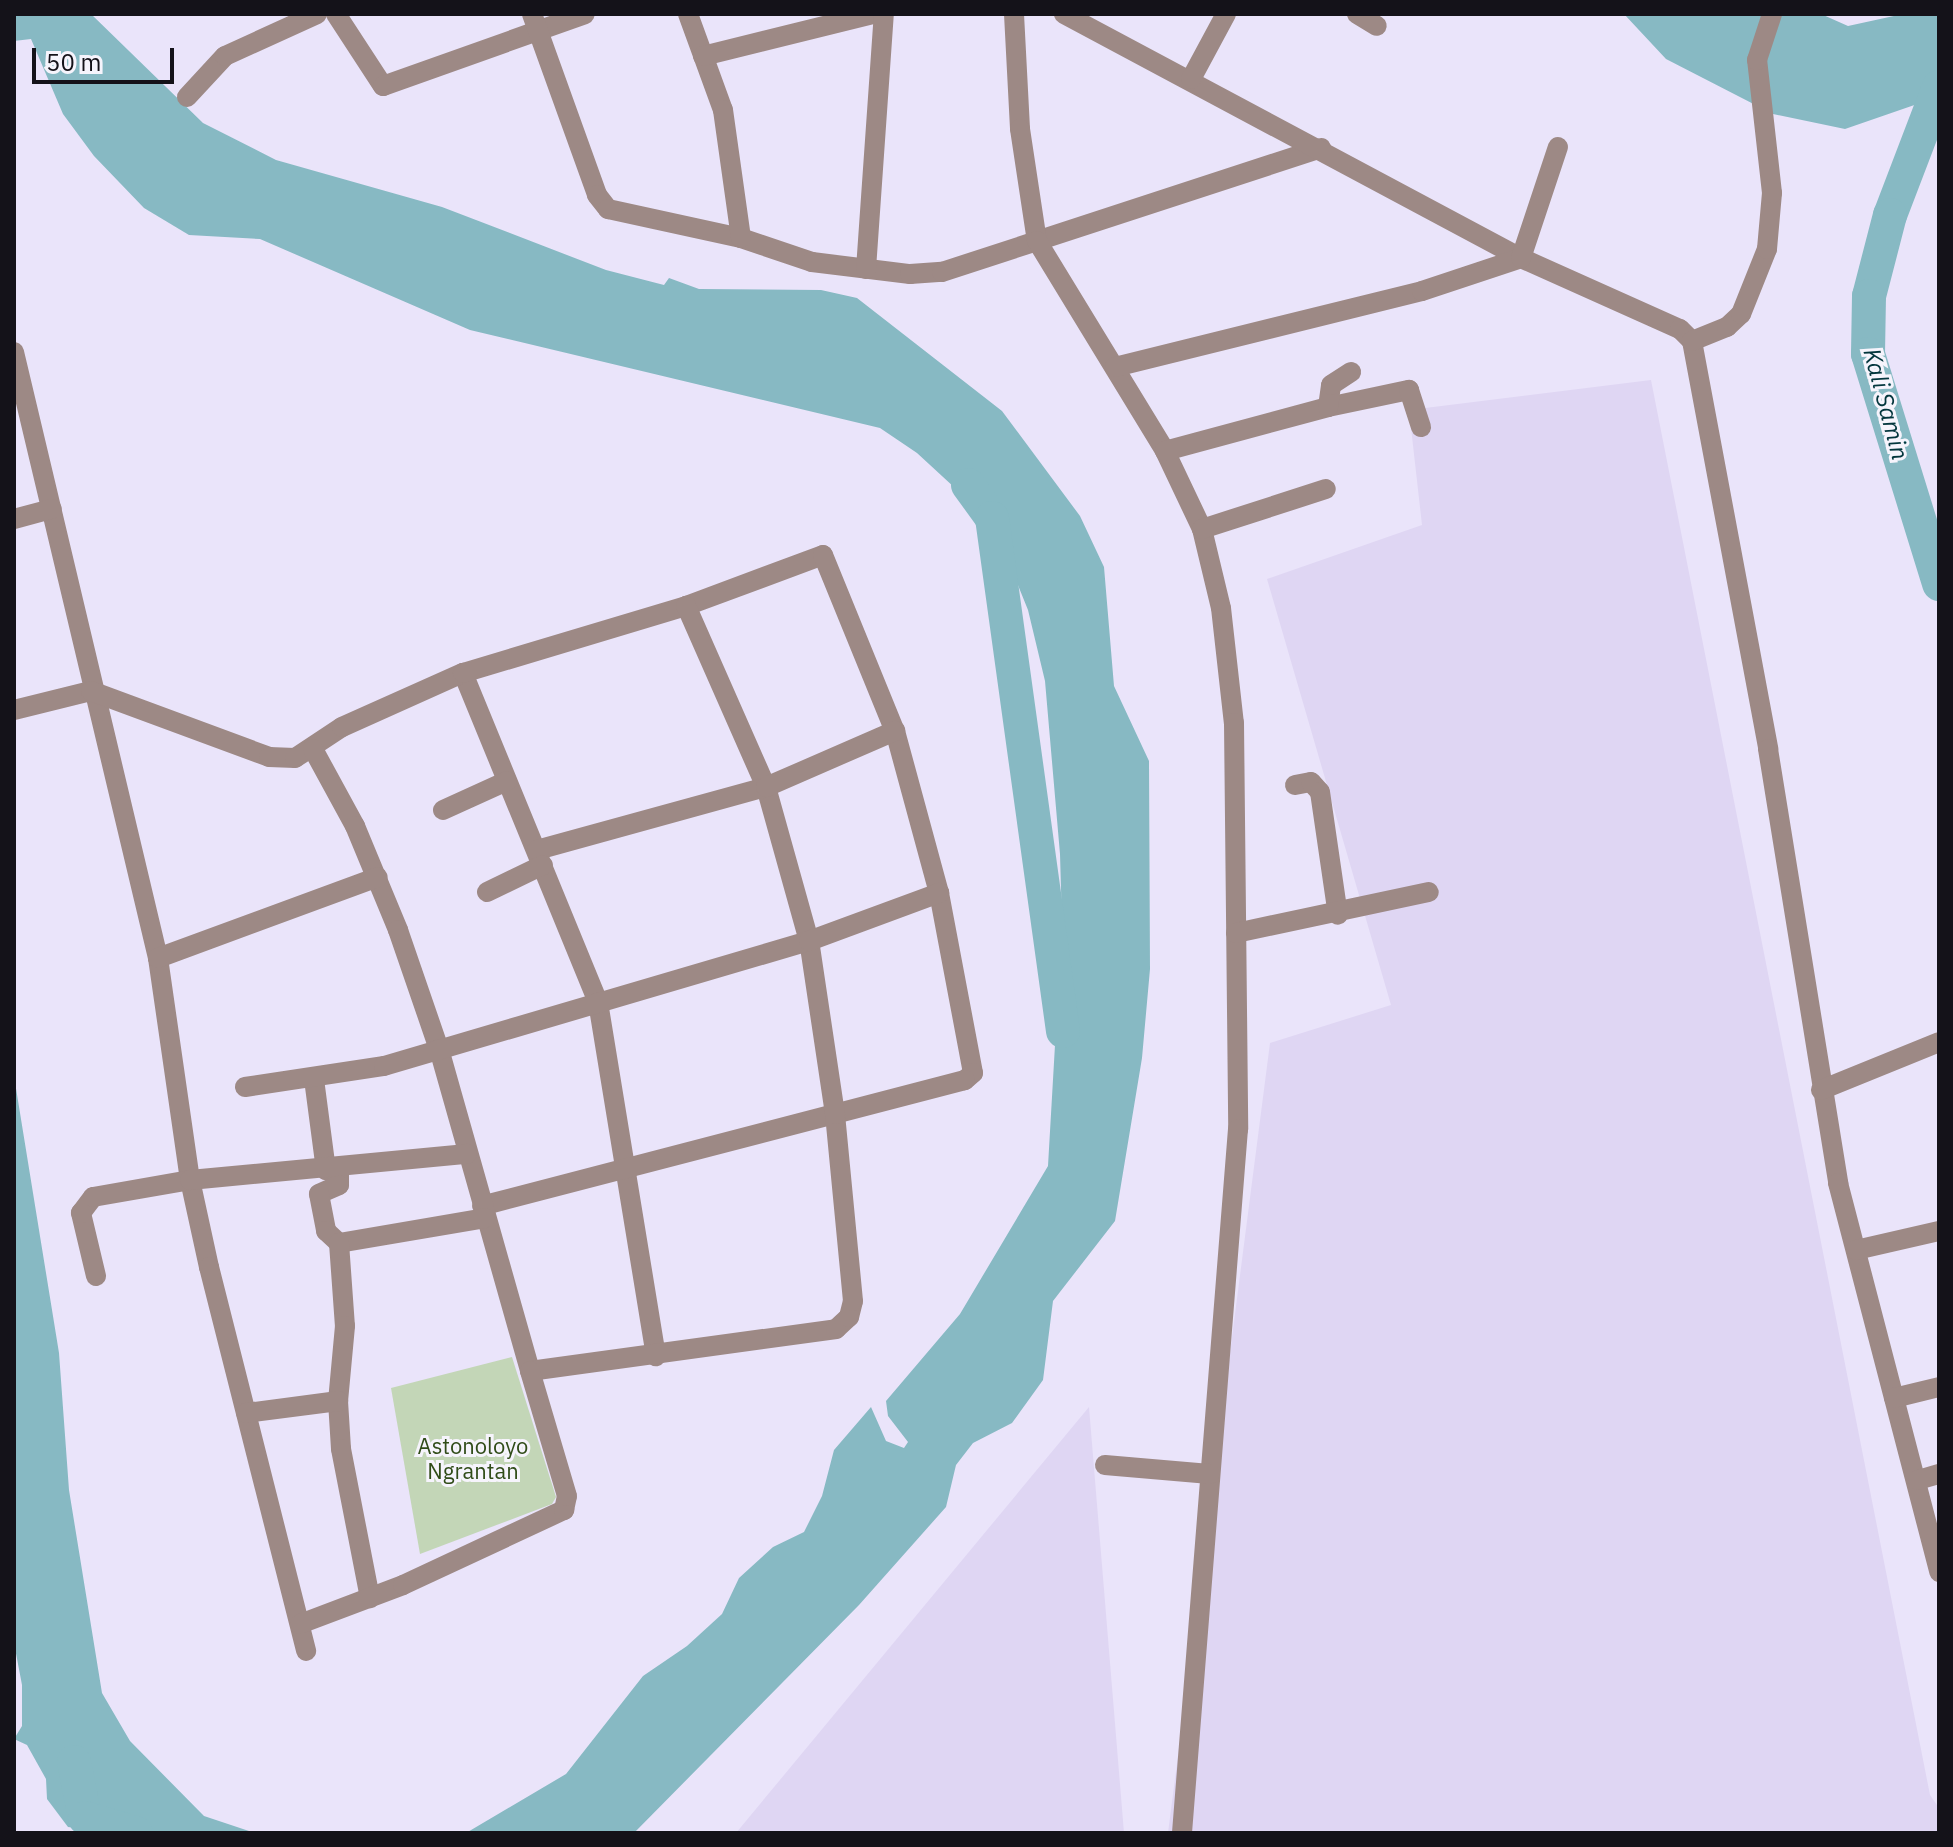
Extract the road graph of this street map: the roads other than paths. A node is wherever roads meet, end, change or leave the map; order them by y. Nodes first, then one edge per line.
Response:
1 (317, 14) edge
2 (336, 14) edge
3 (585, 14) edge
4 (688, 14) edge
5 (873, 14) edge
6 (884, 14) edge
7 (1014, 14) edge
8 (1064, 14) edge
9 (1226, 14) edge
10 (1357, 14) edge
11 (1772, 14) edge
12 (535, 21) edge
13 (1377, 26) dead end
14 (703, 56) junction
15 (1191, 79) junction
16 (187, 97) dead end
17 (1558, 147) dead end
18 (1321, 148) junction
19 (741, 238) junction
20 (1037, 241) junction
21 (1521, 258) junction
22 (866, 269) junction
23 (1692, 341) junction
24 (14, 352) edge
25 (1115, 367) junction
26 (1351, 372) dead end
27 (1328, 407) junction
28 (1421, 427) dead end
29 (1165, 451) junction
30 (1326, 489) dead end
31 (52, 509) junction
32 (14, 519) edge
33 (1202, 529) junction
34 (686, 606) junction
35 (463, 673) junction
36 (91, 691) junction
37 (14, 710) edge
38 (895, 731) junction
39 (313, 749) junction
40 (507, 781) junction
41 (1295, 785) dead end
42 (766, 787) junction
43 (443, 810) dead end
44 (540, 858) junction
45 (378, 877) junction
46 (487, 892) dead end
47 (1429, 892) dead end
48 (939, 893) junction
49 (1338, 915) junction
50 (1236, 933) junction
51 (809, 941) junction
52 (158, 958) junction
53 (598, 1002) junction
54 (1939, 1042) edge
55 (439, 1049) junction
56 (314, 1079) junction
57 (245, 1087) dead end
58 (1821, 1090) junction
59 (835, 1114) junction
60 (467, 1154) junction
61 (627, 1166) junction
62 (333, 1169) junction
63 (190, 1180) junction
64 (483, 1212) junction
65 (1939, 1231) edge
66 (339, 1243) junction
67 (1856, 1250) junction
68 (96, 1276) dead end
69 (656, 1356) junction
70 (530, 1371) junction
71 (1939, 1387) edge
72 (1894, 1398) junction
73 (338, 1401) junction
74 (246, 1413) junction
75 (1105, 1465) dead end
76 (1210, 1474) junction
77 (1939, 1474) edge
78 (1918, 1480) junction
79 (1939, 1572) edge
80 (370, 1598) junction
81 (300, 1624) junction
82 (306, 1651) dead end
83 (1182, 1833) edge

1 - 16 street
2 - 12 street
3 - 12 street
4 - 14 street
5 - 14 street
6 - 22 street
7 - 20 street
8 - 15 street
9 - 15 street
10 - 13 street
11 - 23 street
12 - 19 street
14 - 19 street
15 - 18 street
17 - 21 street
18 - 20 street
18 - 21 street
19 - 22 street
20 - 22 street
20 - 25 street
21 - 23 street
21 - 25 street
23 - 58 street
24 - 31 street
25 - 29 street
26 - 27 street
27 - 28 street
27 - 29 street
29 - 33 street
30 - 33 street
31 - 32 street
31 - 36 street
33 - 50 street
34 - 35 street
34 - 38 street
34 - 42 street
35 - 39 street
35 - 40 street
36 - 37 street
36 - 39 street
36 - 52 street
38 - 42 street
38 - 48 street
39 - 45 street
40 - 43 street
40 - 44 street
41 - 49 street
42 - 44 street
42 - 51 street
44 - 46 street
44 - 53 street
45 - 52 street
45 - 55 street
47 - 49 street
48 - 51 street
48 - 59 street
49 - 50 street
50 - 76 street
51 - 53 street
51 - 59 street
52 - 63 street
53 - 55 street
53 - 61 street
54 - 58 street
55 - 56 street
55 - 60 street
56 - 57 street
56 - 62 street
58 - 67 street
59 - 61 street
59 - 69 street
60 - 62 street
60 - 64 street
61 - 64 street
61 - 69 street
62 - 63 street
62 - 66 street
63 - 68 street
63 - 74 street
64 - 66 street
64 - 70 street
65 - 67 street
66 - 73 street
67 - 72 street
69 - 70 street
70 - 80 street
71 - 72 street
72 - 78 street
73 - 74 street
73 - 80 street
74 - 81 street
75 - 76 street
76 - 83 street
77 - 78 street
78 - 79 street
80 - 81 street
81 - 82 street

